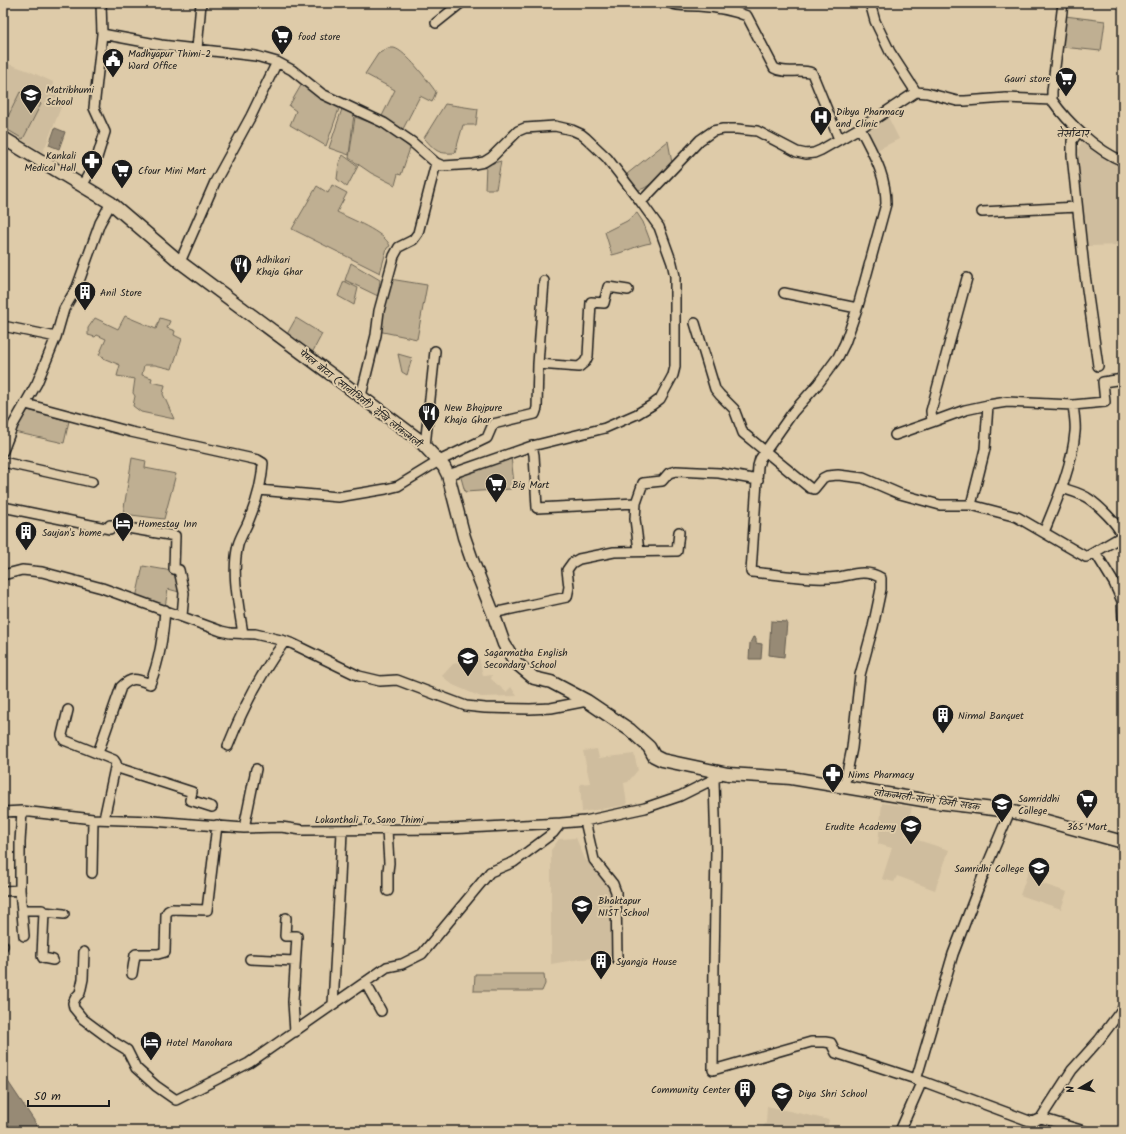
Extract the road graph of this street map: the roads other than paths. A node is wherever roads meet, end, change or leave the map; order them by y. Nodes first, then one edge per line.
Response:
1 (101, 3) edge
2 (202, 3) edge
3 (461, 3) edge
4 (670, 3) edge
5 (870, 3) edge
6 (1063, 3) edge
7 (436, 23) dead end
8 (102, 34) junction
9 (197, 49) junction
10 (277, 62) junction
11 (916, 92) junction
12 (1052, 100) junction
13 (860, 128) junction
14 (1078, 132) junction
15 (3, 138) edge
16 (839, 139) junction
17 (1123, 161) edge
18 (436, 163) junction
19 (82, 186) junction
20 (641, 202) junction
21 (111, 203) junction
22 (1078, 207) junction
23 (982, 212) dead end
24 (180, 262) junction
25 (967, 278) dead end
26 (544, 281) dead end
27 (628, 290) dead end
28 (784, 293) dead end
29 (857, 308) junction
30 (695, 323) dead end
31 (3, 326) edge
32 (56, 337) junction
33 (435, 352) dead end
34 (538, 364) junction
35 (1098, 366) dead end
36 (1123, 379) edge
37 (361, 396) junction
38 (26, 404) junction
39 (988, 405) junction
40 (1073, 405) junction
41 (487, 418) dead end
42 (932, 422) junction
43 (895, 435) dead end
44 (488, 436) junction
45 (425, 446) junction
46 (532, 446) junction
47 (3, 451) edge
48 (765, 451) junction
49 (439, 461) junction
50 (3, 462) edge
51 (448, 475) junction
52 (758, 480) junction
53 (92, 482) dead end
54 (1062, 488) junction
55 (259, 490) junction
56 (636, 502) junction
57 (971, 506) junction
58 (3, 507) edge
59 (679, 532) dead end
60 (1044, 532) junction
61 (639, 551) junction
62 (1095, 552) junction
63 (3, 575) edge
64 (165, 610) junction
65 (493, 613) junction
66 (182, 616) junction
67 (1123, 619) edge
68 (243, 634) junction
69 (285, 641) junction
70 (587, 701) junction
71 (68, 710) dead end
72 (228, 746) dead end
73 (98, 753) junction
74 (115, 767) junction
75 (256, 769) dead end
76 (728, 774) junction
77 (714, 780) junction
78 (844, 787) junction
79 (212, 807) dead end
80 (22, 811) junction
81 (1010, 811) junction
82 (3, 812) edge
83 (93, 819) junction
84 (104, 819) junction
85 (585, 821) junction
86 (561, 823) junction
87 (217, 825) junction
88 (244, 828) junction
89 (342, 830) junction
90 (387, 830) junction
91 (1123, 842) edge
92 (92, 873) dead end
93 (20, 890) junction
94 (3, 891) edge
95 (388, 891) dead end
96 (22, 910) junction
97 (44, 912) junction
98 (64, 914) dead end
99 (286, 918) dead end
100 (24, 936) dead end
101 (84, 952) dead end
102 (250, 959) dead end
103 (617, 959) dead end
104 (53, 960) dead end
105 (295, 961) junction
106 (132, 974) dead end
107 (364, 982) junction
108 (333, 1004) junction
109 (1123, 1008) edge
110 (381, 1011) dead end
111 (295, 1032) junction
112 (919, 1080) junction
113 (1041, 1118) junction
114 (900, 1131) edge
115 (1084, 1131) edge

1 - 8 street
2 - 9 street
3 - 7 street
4 - 16 street
5 - 11 street
6 - 12 street
8 - 9 street
8 - 19 street
9 - 10 street
10 - 18 street
10 - 24 street
11 - 12 street
11 - 13 street
12 - 14 street
13 - 16 street
13 - 29 street
14 - 17 street
14 - 22 street
15 - 19 main road, पेपल बोटा (सानोथिमी) देखि लोकन्थली
16 - 20 street
18 - 20 street
18 - 37 street
19 - 21 main road, पेपल बोटा (सानोथिमी) देखि लोकन्थली
20 - 46 street
21 - 24 main road, पेपल बोटा (सानोथिमी) देखि लोकन्थली
21 - 32 street
22 - 23 street
22 - 35 street
24 - 37 main road, पेपल बोटा (सानोथिमी) देखि लोकन्थली
25 - 42 street
26 - 34 street
27 - 34 street
28 - 29 street
29 - 48 street
30 - 48 street
31 - 32 street
32 - 38 street
33 - 45 street
34 - 44 street
36 - 40 street
37 - 45 main road, पेपल बोटा (सानोथिमी) देखि लोकन्थली
38 - 47 street
38 - 55 street
39 - 40 street
39 - 42 street
39 - 57 street
40 - 54 street
41 - 44 street
42 - 43 street
44 - 49 street
45 - 49 main road, पेपल बोटा (सानोथिमी) देखि लोकन्थली
46 - 51 street
46 - 56 street
48 - 52 street
48 - 57 street
49 - 51 main road, पेपल बोटा (सानोथिमी) देखि लोकन्थली
49 - 55 street
50 - 53 street
51 - 65 main road, पेपल बोटा (सानोथिमी) देखि लोकन्थली
52 - 56 street
52 - 78 street
54 - 60 street
54 - 62 street
55 - 68 street
56 - 61 street
57 - 60 street
58 - 66 street
59 - 61 street
60 - 62 street
61 - 65 street
62 - 67 street
63 - 64 street
64 - 66 street
64 - 73 street
65 - 70 main road, पेपल बोटा (सानोथिमी) देखि लोकन्थली
66 - 68 street
68 - 69 street
69 - 70 street
69 - 72 street
70 - 76 main road, पेपल बोटा (सानोथिमी) देखि लोकन्थली
71 - 73 street
73 - 74 street
74 - 79 street
74 - 84 street
75 - 88 street
76 - 77 street, Lokanthali To Sano Thimi
76 - 78 main road, लोकन्थली-सानो ठिमी सडक
77 - 85 street, Lokanthali To Sano Thimi
77 - 112 street
78 - 81 main road, लोकन्थली-सानो ठिमी सडक
80 - 82 street, Lokanthali To Sano Thimi
80 - 83 street, Lokanthali To Sano Thimi
80 - 93 street
81 - 91 main road, लोकन्थली-सानो ठिमी सडक
81 - 112 street
83 - 84 street, Lokanthali To Sano Thimi
83 - 92 street
84 - 87 street, Lokanthali To Sano Thimi
85 - 86 street, Lokanthali To Sano Thimi
85 - 103 street
86 - 90 street, Lokanthali To Sano Thimi
86 - 107 street
87 - 88 street, Lokanthali To Sano Thimi
87 - 106 street
88 - 89 street, Lokanthali To Sano Thimi
89 - 90 street, Lokanthali To Sano Thimi
89 - 108 street
90 - 95 street
93 - 94 street
93 - 96 street
96 - 97 street
96 - 100 street
97 - 98 street
97 - 104 street
99 - 105 street
101 - 111 street
102 - 105 street
105 - 111 street
107 - 108 street
107 - 110 street
108 - 111 street
109 - 113 street
112 - 113 street
112 - 114 street
113 - 115 street

